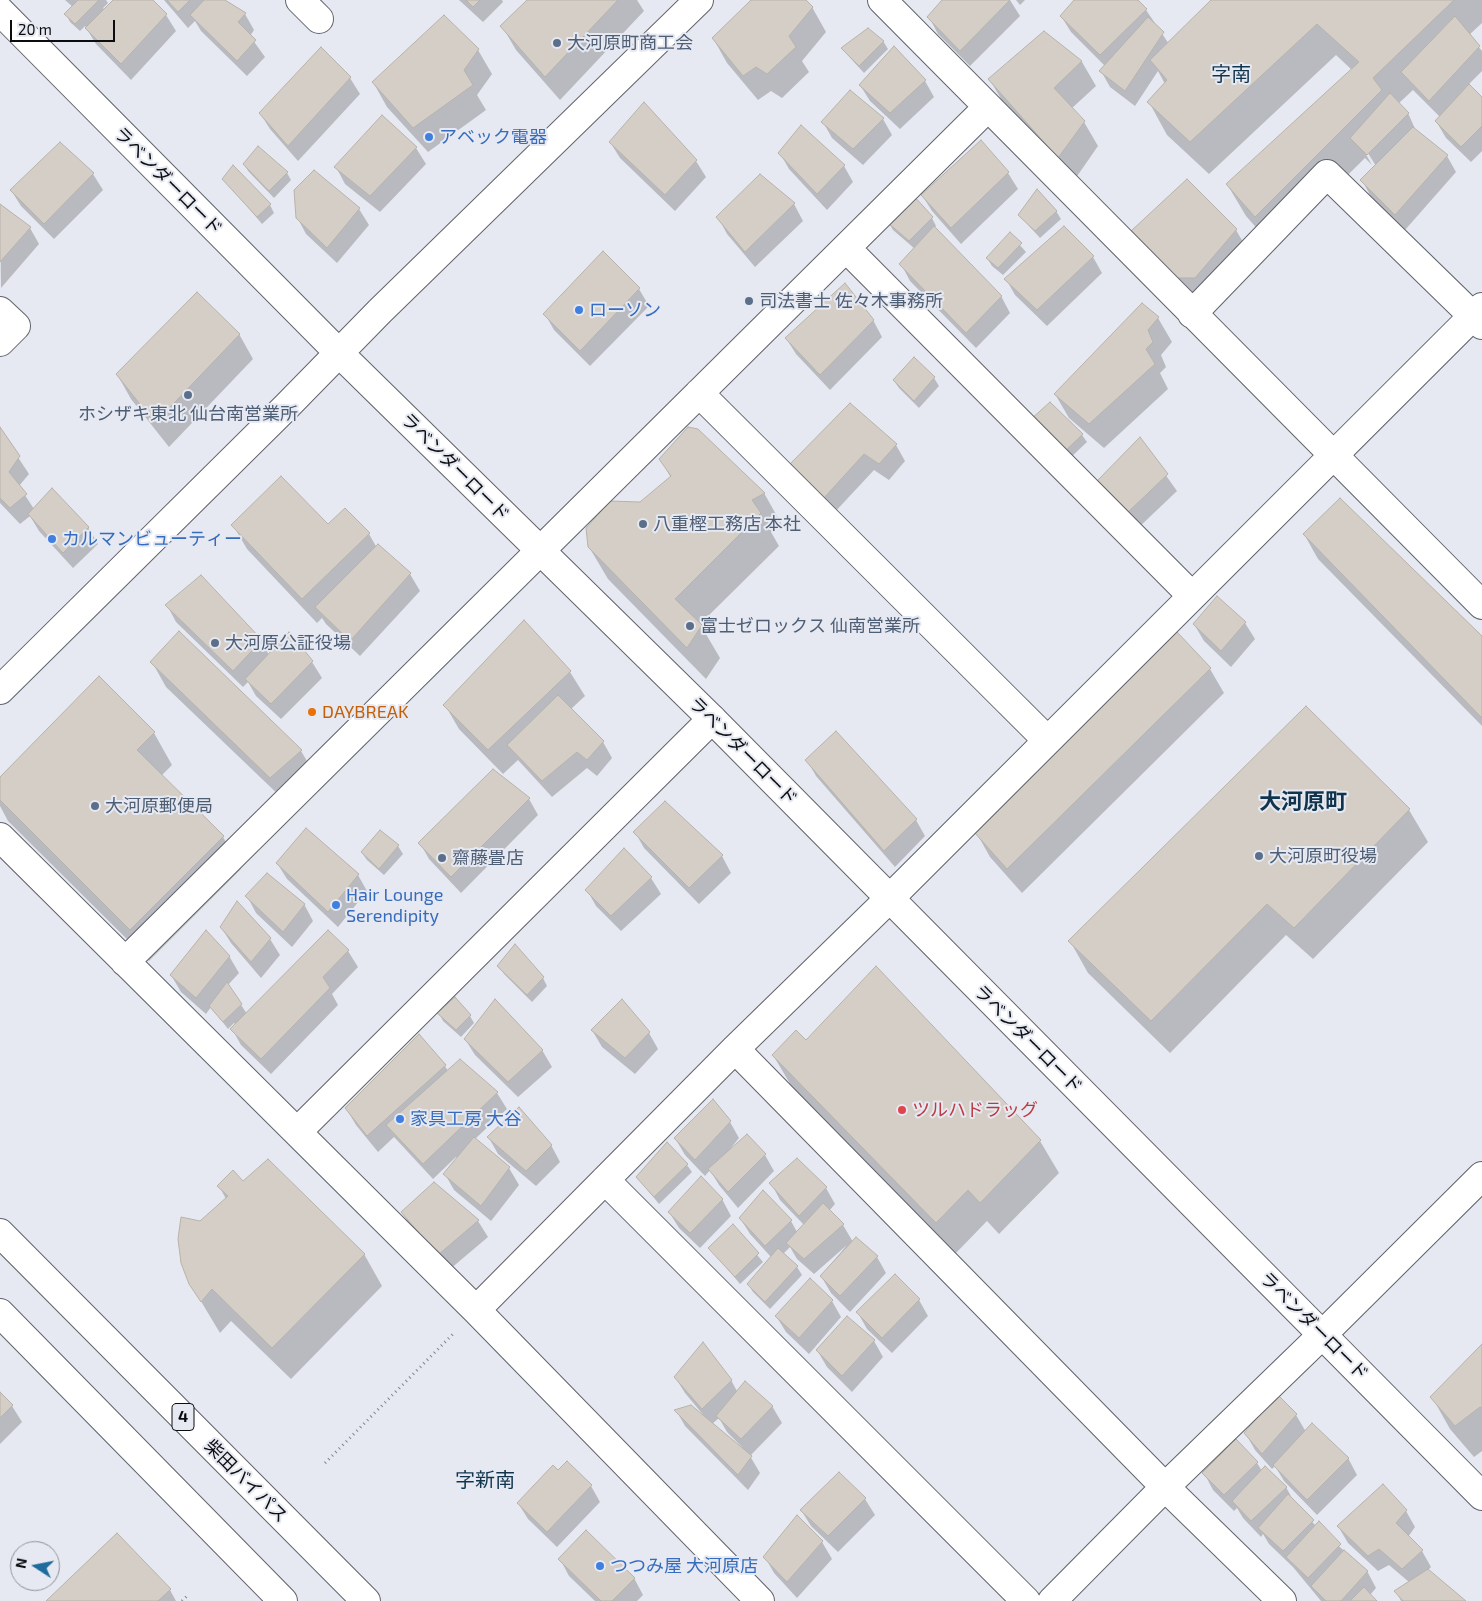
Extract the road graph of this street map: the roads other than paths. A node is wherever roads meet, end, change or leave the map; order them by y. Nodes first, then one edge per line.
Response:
1 (300, 0) edge
2 (699, 0) edge
3 (882, 0) edge
4 (0, 11) edge
5 (319, 20) dead end
6 (988, 108) junction
7 (846, 248) junction
8 (0, 311) edge
9 (1192, 314) junction
10 (1479, 316) edge
11 (0, 342) edge
12 (339, 353) junction
13 (699, 393) junction
14 (1332, 456) junction
15 (540, 551) junction
16 (1192, 596) junction
17 (1482, 605) edge
18 (0, 690) edge
19 (712, 719) junction
20 (1047, 740) junction
21 (0, 837) edge
22 (889, 899) junction
23 (125, 962) junction
24 (735, 1049) junction
25 (297, 1132) junction
26 (1482, 1176) edge
27 (605, 1180) junction
28 (0, 1233) edge
29 (476, 1310) junction
30 (0, 1313) edge
31 (1322, 1335) junction
32 (1165, 1487) junction
33 (1482, 1496) edge
34 (283, 1601) edge
35 (366, 1601) edge
36 (760, 1601) edge
37 (1026, 1601) edge
38 (1052, 1601) edge
39 (1282, 1601) edge

1 - 5 main road
2 - 12 main road
3 - 6 main road
4 - 12 main road, ラベンダーロード
6 - 7 main road
6 - 9 main road
7 - 13 main road
7 - 16 main road
8 - 11 main road
9 - 10 main road
9 - 14 main road
10 - 14 main road
12 - 15 main road, ラベンダーロード
12 - 18 main road
13 - 15 main road
13 - 20 main road
14 - 16 main road
14 - 17 main road
15 - 19 main road, ラベンダーロード
15 - 23 main road
16 - 20 main road
19 - 22 main road, ラベンダーロード
19 - 25 main road
20 - 22 main road
21 - 23 main road
22 - 24 main road
22 - 31 main road, ラベンダーロード
23 - 25 main road
24 - 27 main road
24 - 32 main road
25 - 29 main road
26 - 31 main road
27 - 29 main road
27 - 37 main road
28 - 35 main road, 柴田バイパス / 4
29 - 36 main road
30 - 34 main road
31 - 32 main road
31 - 33 main road, ラベンダーロード
32 - 38 main road
32 - 39 main road

